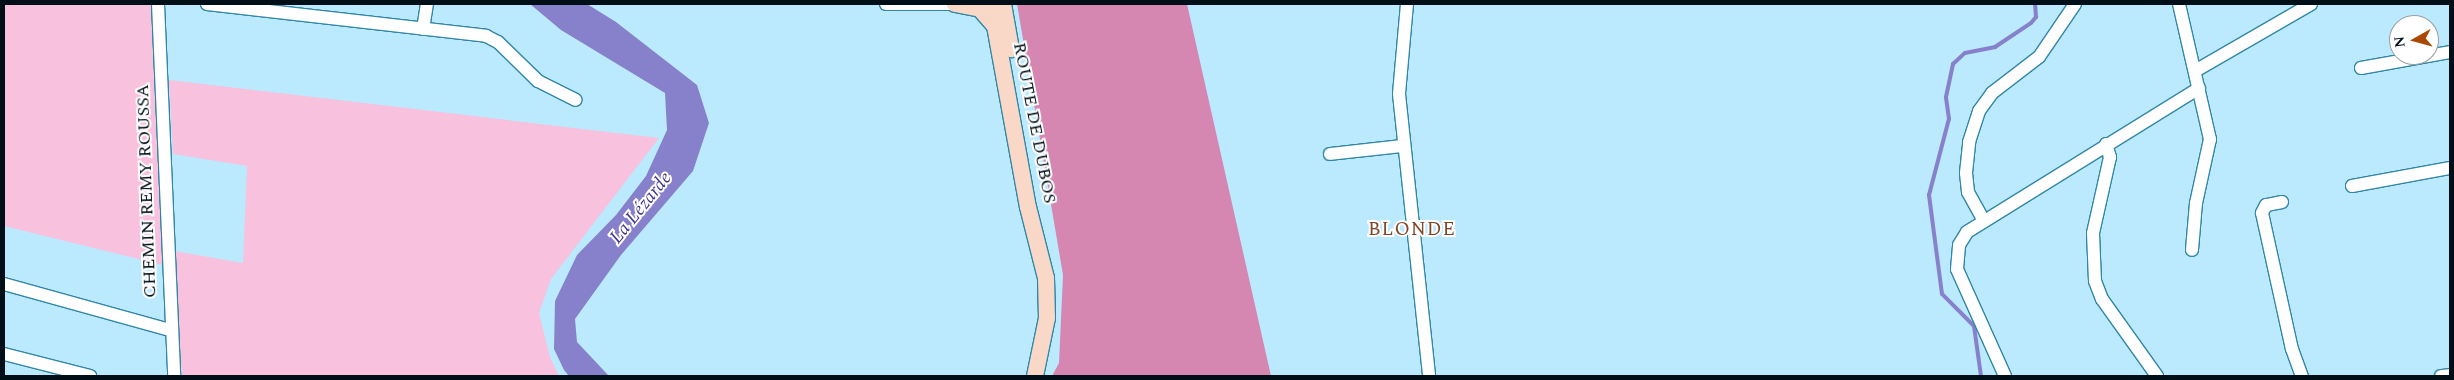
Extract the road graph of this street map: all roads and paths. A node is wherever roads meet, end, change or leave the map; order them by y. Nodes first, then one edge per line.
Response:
1 (158, 4) edge
2 (207, 4) edge
3 (427, 4) edge
4 (886, 4) edge
5 (955, 4) edge
6 (992, 4) edge
7 (1003, 4) edge
8 (1407, 4) edge
9 (2075, 4) edge
10 (2179, 4) edge
11 (2310, 4) edge
12 (996, 27) junction
13 (423, 29) junction
14 (2450, 52) edge
15 (2362, 68) dead end
16 (2195, 72) junction
17 (2199, 88) junction
18 (576, 100) dead end
19 (2106, 144) junction
20 (1403, 146) junction
21 (1330, 154) dead end
22 (2450, 168) edge
23 (2352, 186) dead end
24 (2282, 202) dead end
25 (1984, 221) junction
26 (1040, 249) junction
27 (2192, 250) dead end
28 (4, 284) edge
29 (170, 330) junction
30 (4, 354) edge
31 (83, 375) edge
32 (2450, 375) edge
33 (174, 376) edge
34 (1035, 376) edge
35 (1429, 376) edge
36 (2005, 376) edge
37 (2157, 376) edge
38 (2302, 376) edge
39 (2441, 376) edge

1 - 29 street, CHEMIN REMY ROUSSA
2 - 13 street
3 - 13 street
4 - 5 street
5 - 12 main road
6 - 12 main road, ROUTE DE DUBOS
7 - 26 main road, ROUTE DE DUBOS
8 - 20 street
9 - 25 street
10 - 16 street
11 - 16 street
12 - 26 main road, ROUTE DE DUBOS
13 - 18 street
14 - 15 street
16 - 17 street
17 - 19 street
17 - 27 street
19 - 25 street
19 - 37 street
20 - 21 street
20 - 35 street
22 - 23 street
24 - 38 street
25 - 36 street
26 - 34 main road, ROUTE DE DUBOS
28 - 29 street
29 - 33 street, CHEMIN REMY ROUSSA
30 - 31 street
32 - 39 street

